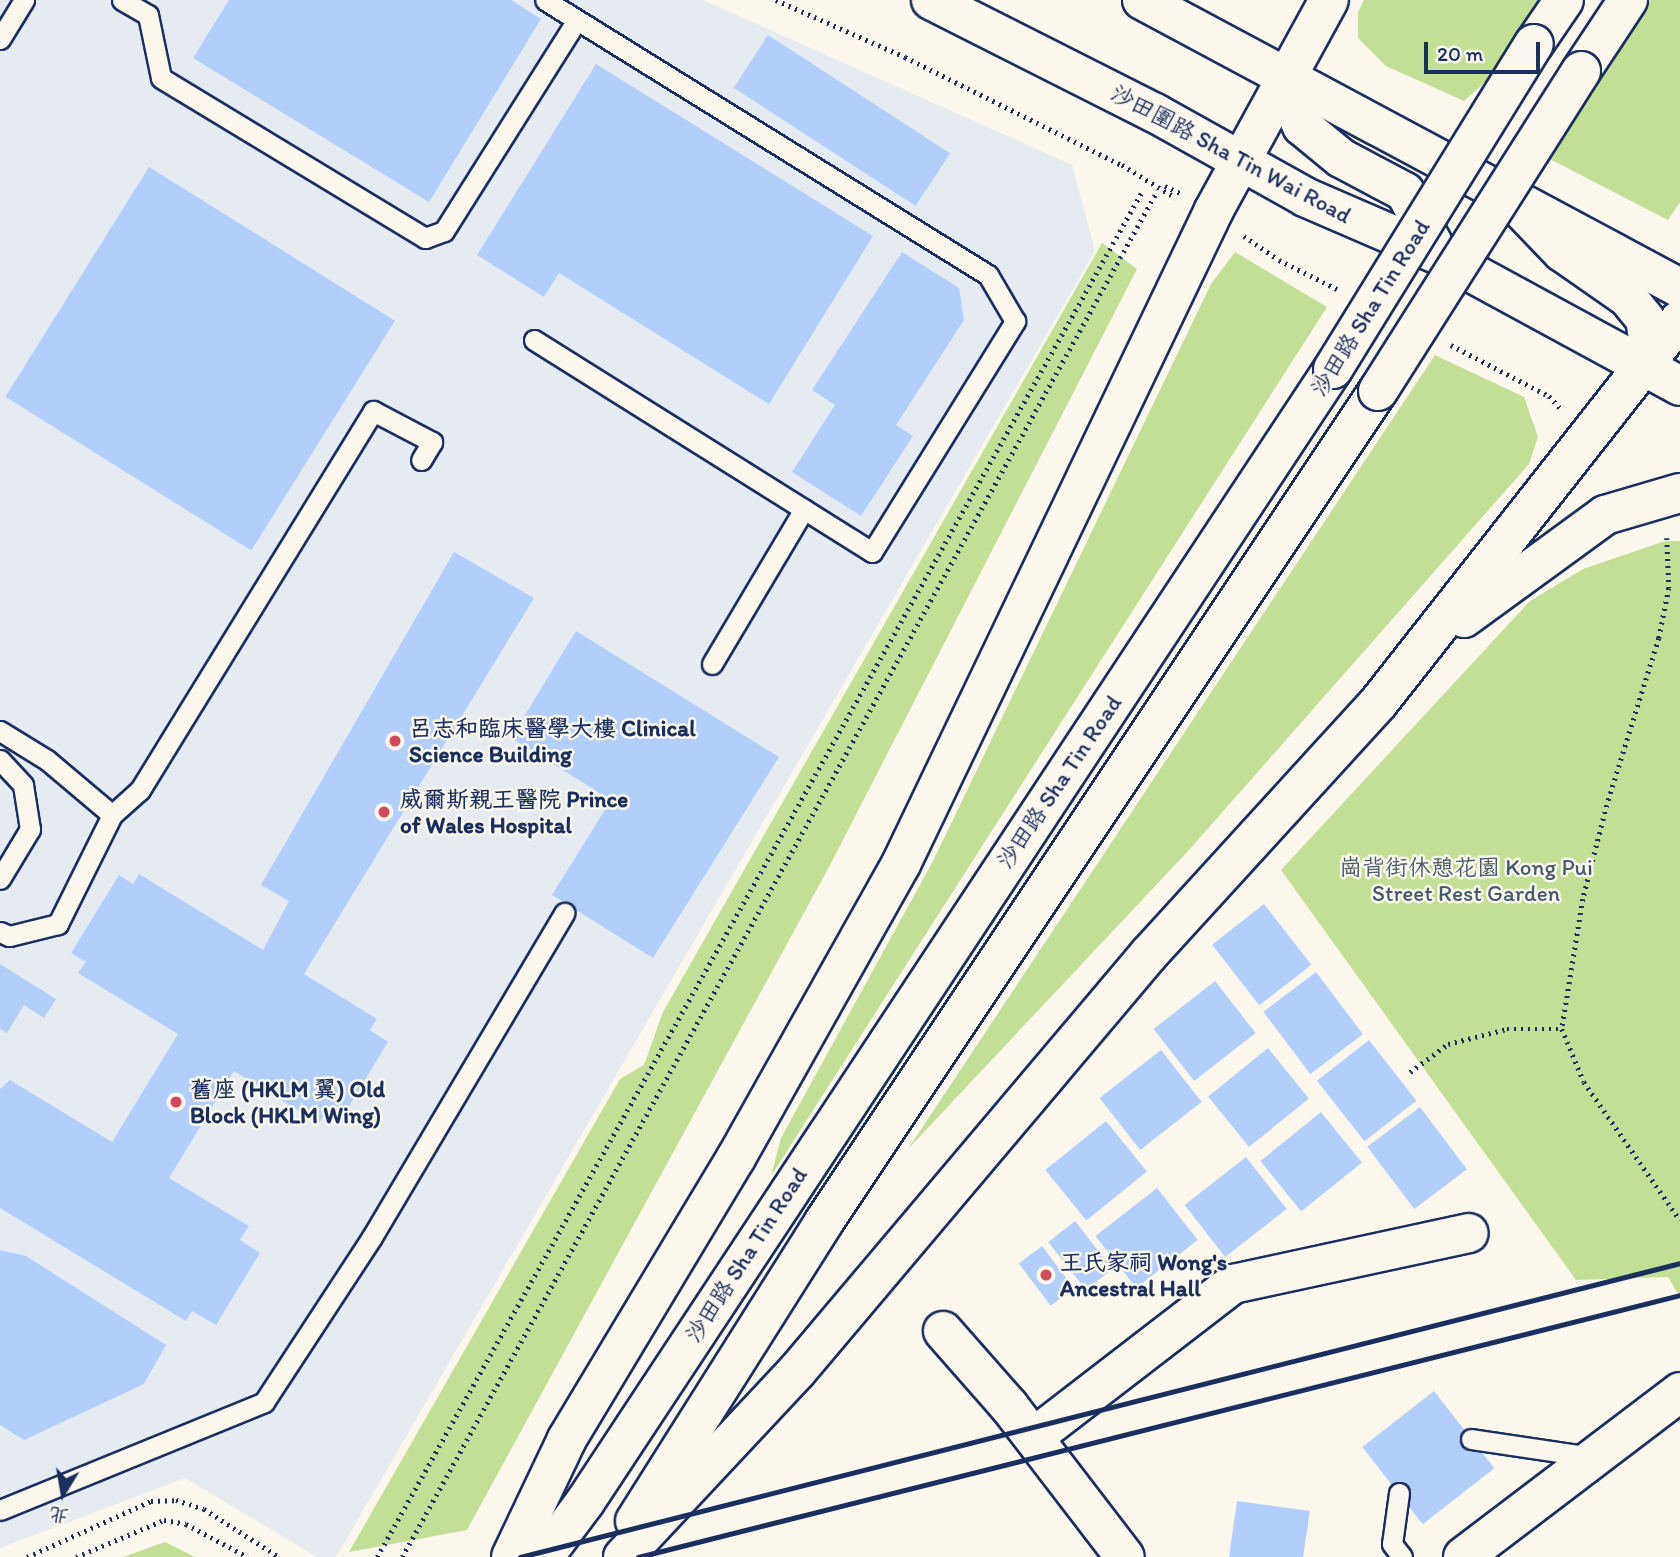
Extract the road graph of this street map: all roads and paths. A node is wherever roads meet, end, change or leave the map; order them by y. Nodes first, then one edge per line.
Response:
1 (24, 0) edge
2 (122, 0) edge
3 (545, 0) edge
4 (776, 0) edge
5 (930, 0) edge
6 (1142, 0) edge
7 (1329, 0) edge
8 (1564, 0) edge
9 (1628, 0) edge
10 (153, 8) edge
11 (577, 20) junction
12 (0, 39) edge
13 (1288, 77) junction
14 (1239, 160) junction
15 (1143, 190) dead end
16 (1515, 203) junction
17 (1439, 255) junction
18 (1680, 288) edge
19 (1680, 320) edge
20 (534, 341) dead end
21 (1643, 368) junction
22 (1680, 386) edge
23 (421, 460) dead end
24 (804, 509) junction
25 (1675, 510) edge
26 (1427, 644) junction
27 (712, 663) dead end
28 (0, 732) edge
29 (0, 760) edge
30 (112, 815) junction
31 (0, 878) edge
32 (564, 913) dead end
33 (0, 932) edge
34 (1562, 1029) junction
35 (1410, 1072) dead end
36 (1680, 1220) edge
37 (1469, 1233) dead end
38 (943, 1331) dead end
39 (1680, 1392) edge
40 (1034, 1437) junction
41 (1471, 1439) dead end
42 (1594, 1457) junction
43 (1399, 1493) dead end
44 (0, 1510) edge
45 (27, 1557) edge
46 (76, 1557) edge
47 (248, 1557) edge
48 (279, 1557) edge
49 (377, 1557) edge
50 (402, 1557) edge
51 (512, 1557) edge
52 (544, 1557) edge
53 (614, 1557) edge
54 (623, 1557) edge
55 (1125, 1557) edge
56 (1402, 1557) edge
57 (1463, 1557) edge

1 - 12 lane
2 - 10 lane
3 - 11 lane
4 - 50 path
5 - 14 main road, 沙田圍路 Sha Tin Wai Road
6 - 13 main road
7 - 13 main road
8 - 52 main road, 沙田路 Sha Tin Road, bridge
9 - 53 main road, 沙田路 Sha Tin Road, bridge
10 - 11 lane
11 - 24 lane
13 - 14 main road
13 - 16 main road
13 - 17 main road
14 - 17 main road, 沙田圍路 Sha Tin Wai Road
14 - 51 main road
15 - 49 path
16 - 18 main road
16 - 21 main road
17 - 21 main road, 沙田圍路 Sha Tin Wai Road
19 - 21 main road
20 - 24 lane
21 - 22 main road, 沙田圍路 Sha Tin Wai Road
21 - 26 main road
23 - 30 lane
24 - 27 lane
25 - 26 main road
25 - 34 path
26 - 54 main road
28 - 30 lane
29 - 31 lane
30 - 33 lane
32 - 44 lane
34 - 35 path
34 - 36 path
37 - 40 main road
38 - 40 main road
39 - 42 main road
40 - 55 main road
41 - 42 lane
42 - 57 main road
43 - 56 lane
45 - 48 path
46 - 47 path

